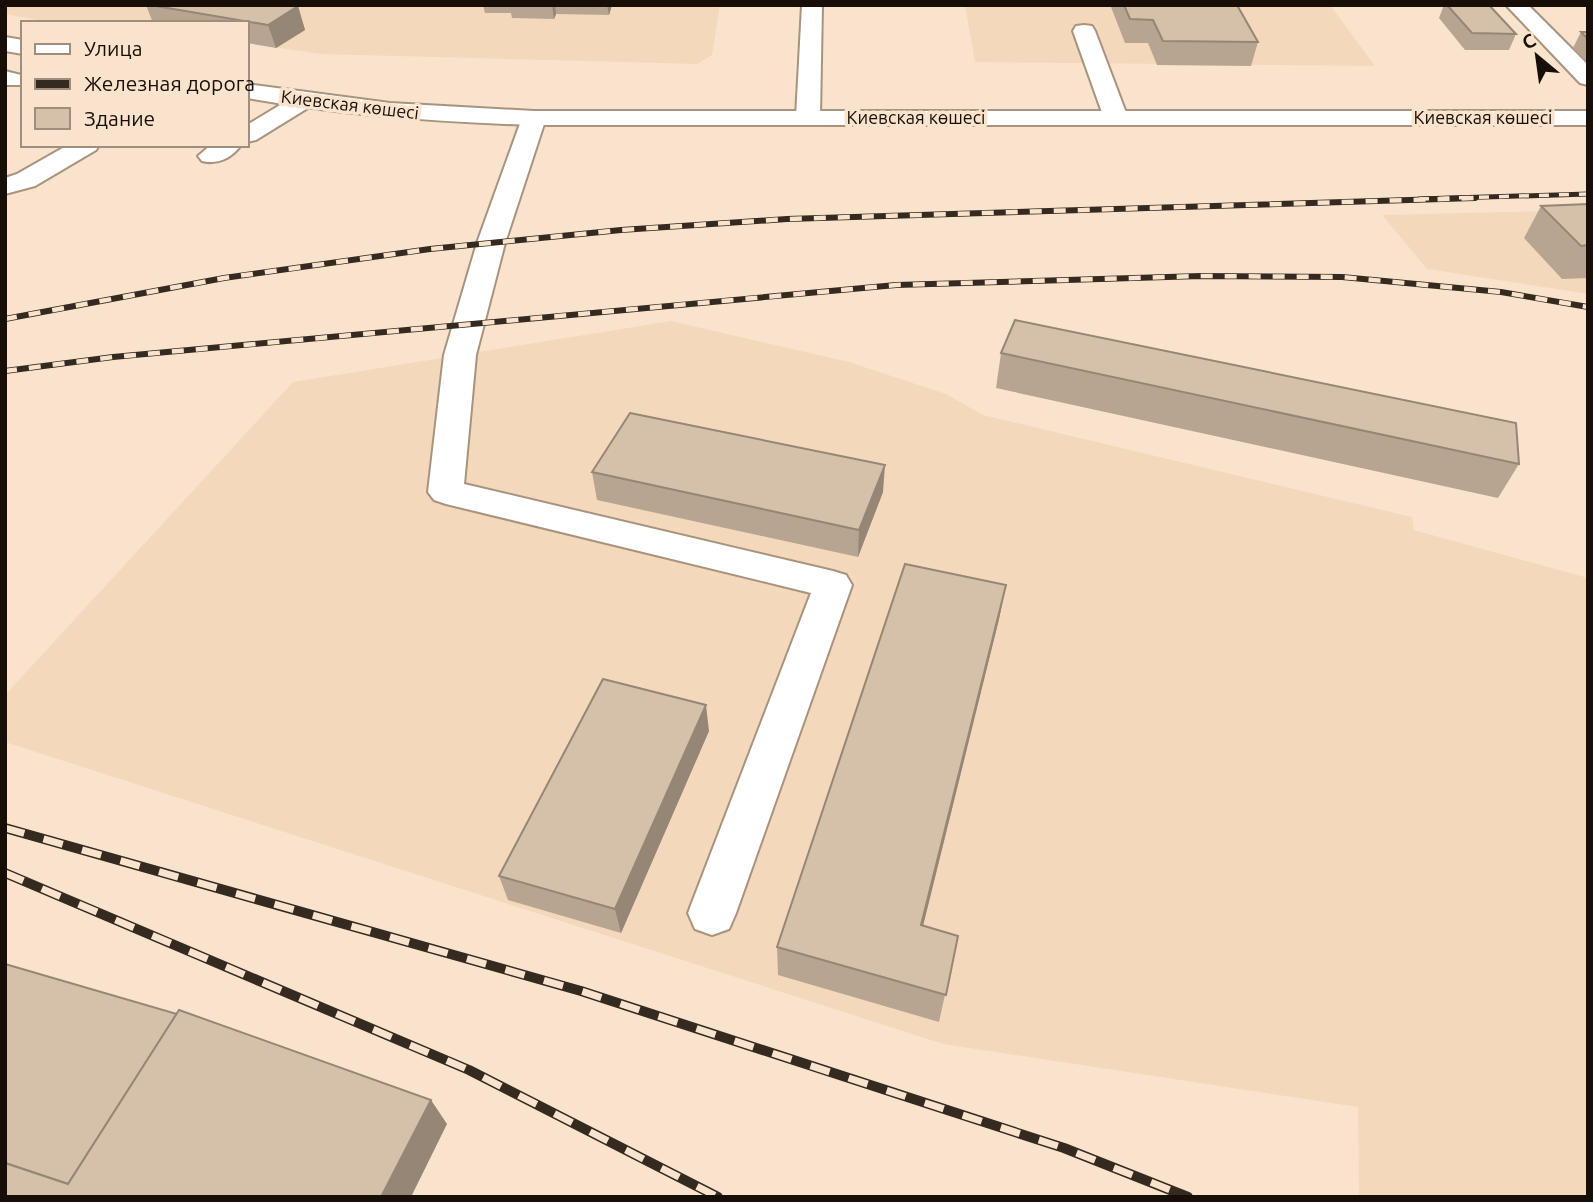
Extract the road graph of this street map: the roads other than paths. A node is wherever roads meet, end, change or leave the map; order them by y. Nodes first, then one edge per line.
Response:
1 (812, 5) edge
2 (1516, 5) edge
3 (1084, 31) dead end
4 (1588, 78) edge
5 (248, 91) edge
6 (303, 102) junction
7 (808, 117) junction
8 (534, 118) junction
9 (1116, 118) junction
10 (1588, 118) edge
11 (248, 134) edge
12 (84, 147) edge
13 (5, 186) edge
14 (712, 913) dead end

1 - 7 main road
2 - 4 main road
3 - 9 main road
5 - 6 main road, Киевская көшесі
6 - 8 main road, Киевская көшесі
6 - 11 main road
7 - 8 main road, Киевская көшесі
7 - 9 main road, Киевская көшесі
8 - 14 main road
9 - 10 main road, Киевская көшесі
12 - 13 main road

